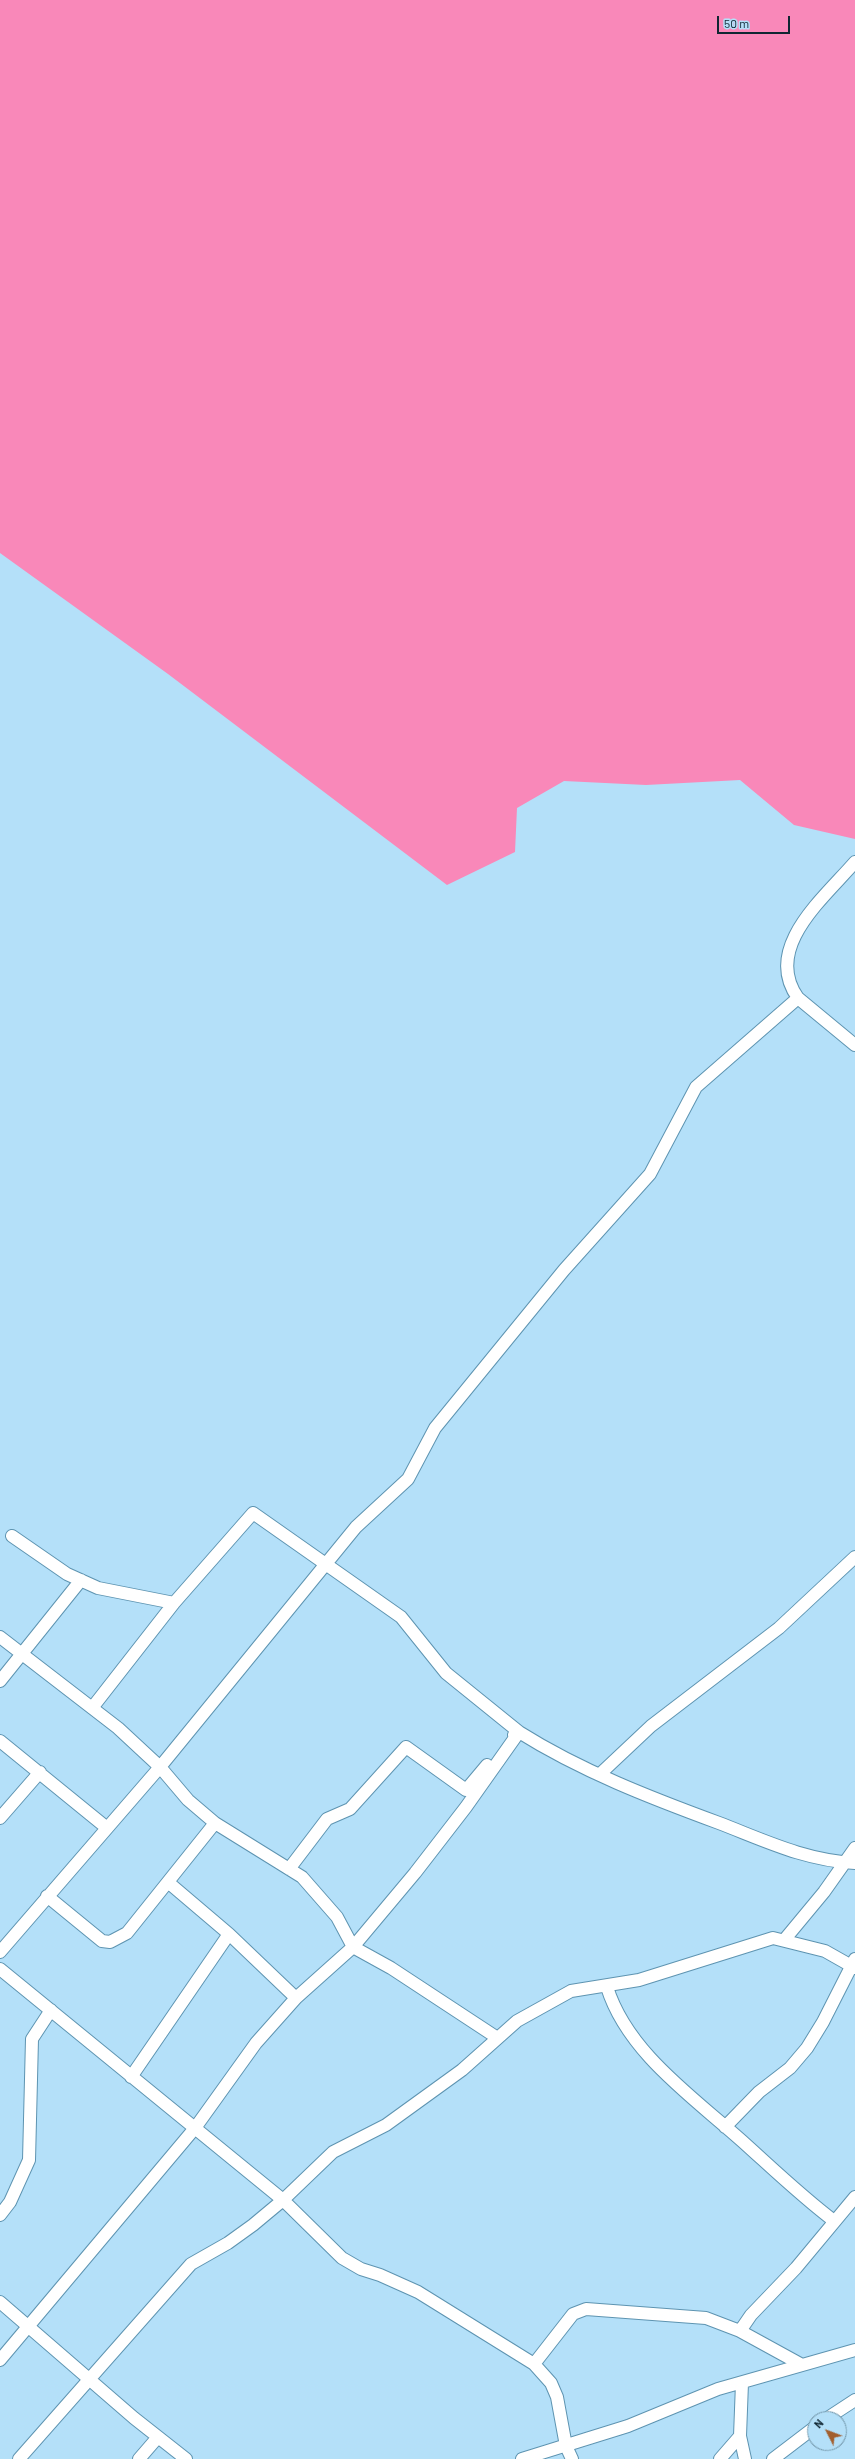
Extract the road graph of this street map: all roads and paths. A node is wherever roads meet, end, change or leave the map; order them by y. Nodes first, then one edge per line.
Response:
1 (855, 862) edge
2 (798, 998) junction
3 (855, 1045) edge
4 (12, 1536) dead end
5 (855, 1557) edge
6 (325, 1565) junction
7 (81, 1580) junction
8 (174, 1603) junction
9 (0, 1637) edge
10 (22, 1655) junction
11 (0, 1681) edge
12 (92, 1708) junction
13 (519, 1732) junction
14 (0, 1740) edge
15 (160, 1767) junction
16 (40, 1772) junction
17 (600, 1774) junction
18 (0, 1818) edge
19 (215, 1823) junction
20 (107, 1828) junction
21 (855, 1848) edge
22 (850, 1863) edge
23 (289, 1869) junction
24 (169, 1883) junction
25 (47, 1896) junction
26 (229, 1934) junction
27 (785, 1939) junction
28 (353, 1947) junction
29 (0, 1952) edge
30 (854, 1964) edge
31 (0, 1969) edge
32 (607, 1987) junction
33 (296, 1998) junction
34 (51, 2010) junction
35 (496, 2038) junction
36 (131, 2077) junction
37 (725, 2127) junction
38 (195, 2128) junction
39 (855, 2196) edge
40 (283, 2200) junction
41 (0, 2214) edge
42 (834, 2221) junction
43 (0, 2302) edge
44 (29, 2326) junction
45 (740, 2331) junction
46 (855, 2350) edge
47 (0, 2360) edge
48 (534, 2364) junction
49 (802, 2365) junction
50 (88, 2379) junction
51 (742, 2383) junction
52 (855, 2400) edge
53 (838, 2411) edge
54 (807, 2433) edge
55 (740, 2436) junction
56 (158, 2437) junction
57 (566, 2446) junction
58 (19, 2459) edge
59 (139, 2459) edge
60 (186, 2459) edge
61 (522, 2459) edge
62 (572, 2459) edge
63 (720, 2459) edge
64 (745, 2459) edge
65 (773, 2459) edge

1 - 2 street
2 - 3 street
2 - 6 street
4 - 7 street
5 - 17 street
6 - 8 street
6 - 13 street
6 - 15 street
7 - 8 street
7 - 10 street
8 - 12 street
9 - 10 street
10 - 11 street
10 - 12 street
12 - 15 street
13 - 17 street
13 - 23 street
13 - 28 street
14 - 16 street
15 - 19 street
15 - 20 street
16 - 18 street
16 - 20 street
17 - 22 street
19 - 23 street
19 - 24 street
20 - 25 street
21 - 22 street
22 - 27 street
23 - 28 street
24 - 25 street
24 - 26 street
25 - 29 street
26 - 33 street
26 - 36 street
27 - 30 street
27 - 32 street
28 - 33 street
28 - 35 street
30 - 37 street
31 - 34 street
32 - 35 street
32 - 37 street
33 - 38 street
34 - 36 street
34 - 41 street
35 - 40 street
36 - 38 street
37 - 42 street
38 - 40 street
38 - 44 street
39 - 42 street
40 - 48 street
40 - 50 street
42 - 45 street
43 - 44 street
44 - 47 street
44 - 50 street
45 - 48 street
45 - 49 street
46 - 49 street
48 - 57 street
49 - 51 street
50 - 56 street
50 - 58 street
51 - 55 street
51 - 57 street
52 - 53 street
54 - 65 street
55 - 63 street
55 - 64 street
56 - 59 street
56 - 60 street
57 - 61 street
57 - 62 street

